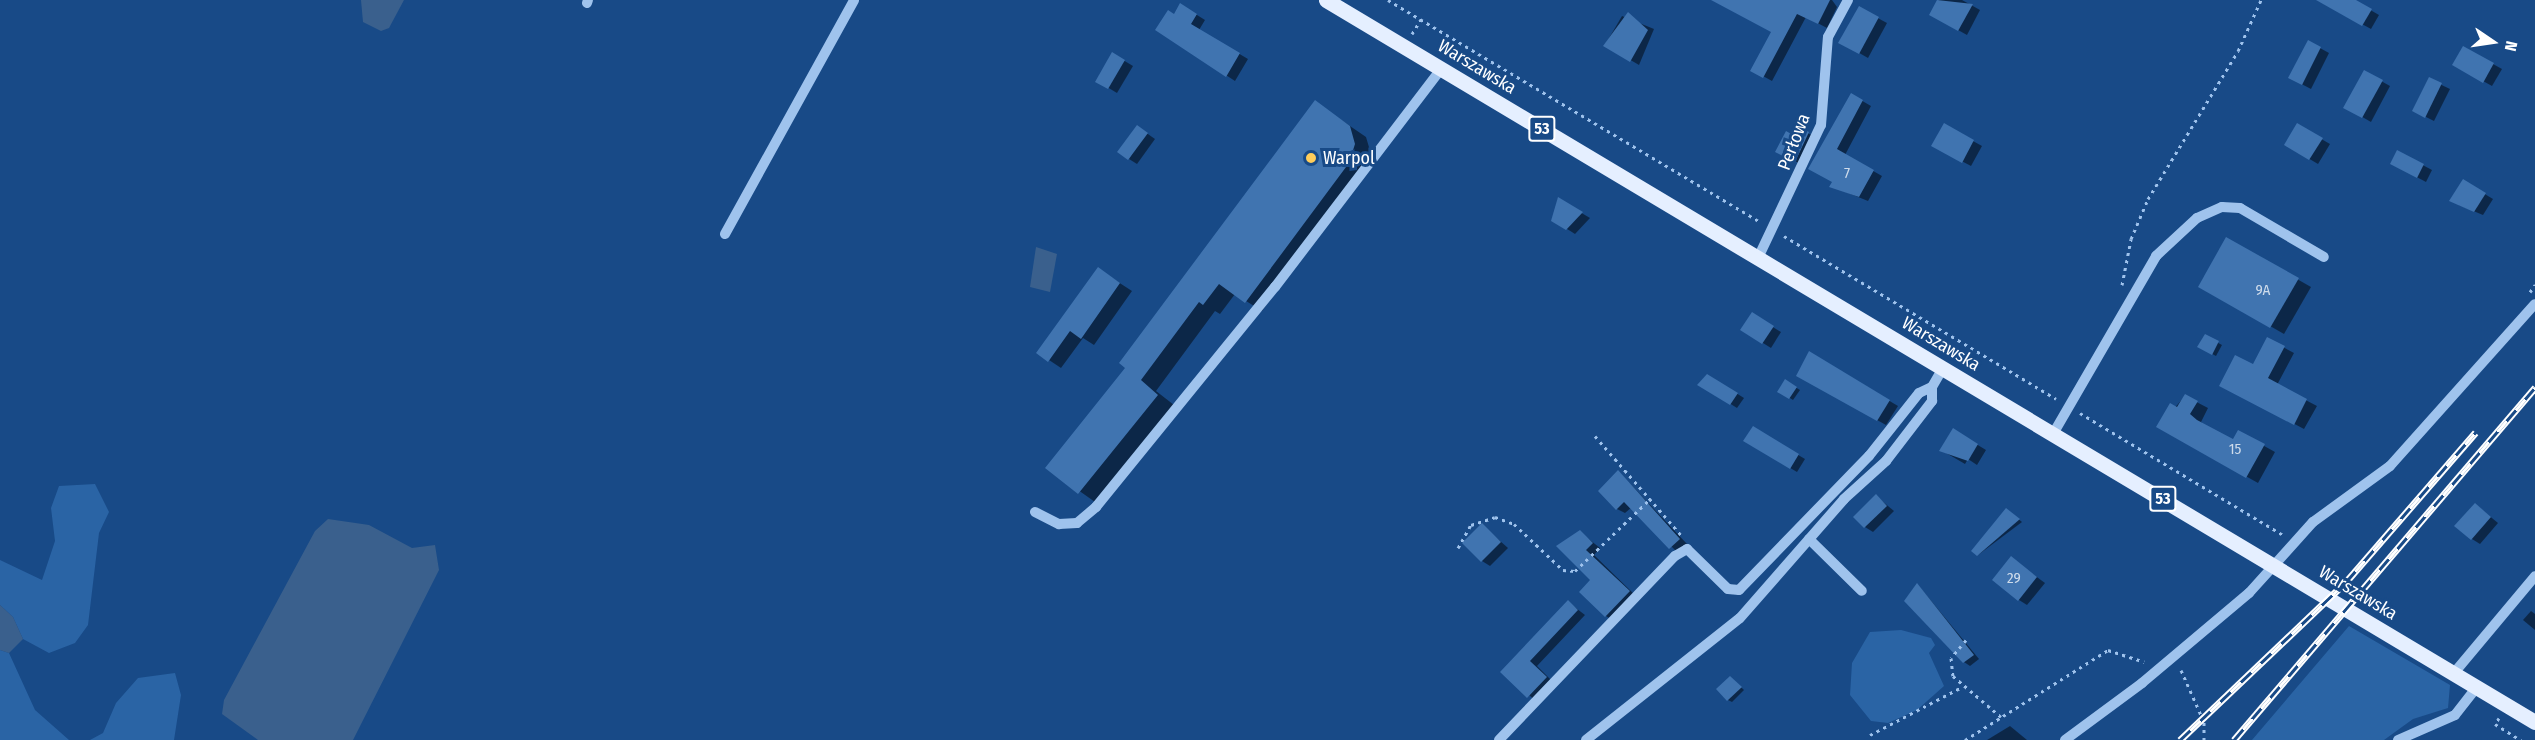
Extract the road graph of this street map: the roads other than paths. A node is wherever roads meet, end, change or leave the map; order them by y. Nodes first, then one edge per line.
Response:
1 (854, 0) edge
2 (1326, 0) edge
3 (1848, 0) edge
4 (1441, 69) junction
5 (725, 234) dead end
6 (2324, 257) dead end
7 (1758, 258) junction
8 (2535, 304) edge
9 (1943, 368) junction
10 (1932, 387) junction
11 (2053, 434) junction
12 (1035, 512) dead end
13 (1809, 539) junction
14 (2273, 565) junction
15 (2535, 576) edge
16 (1862, 591) dead end
17 (2454, 673) junction
18 (2477, 687) junction
19 (2535, 722) edge
20 (1499, 740) edge
21 (1586, 740) edge
22 (2065, 740) edge
23 (2398, 740) edge

1 - 5 street
2 - 4 main road, Warszawska / 53
3 - 7 street, Perłowa
4 - 7 main road, Warszawska / 53
4 - 12 street
6 - 11 street
7 - 9 main road, Warszawska / 53
8 - 14 street
9 - 10 street
9 - 11 main road, Warszawska / 53
10 - 13 street
10 - 20 street
11 - 14 main road, Warszawska / 53
13 - 16 street
13 - 21 street
14 - 17 main road, Warszawska / 53
14 - 22 street
15 - 17 street
17 - 18 main road, Warszawska / 53
18 - 19 main road, Warszawska / 53
18 - 23 street

